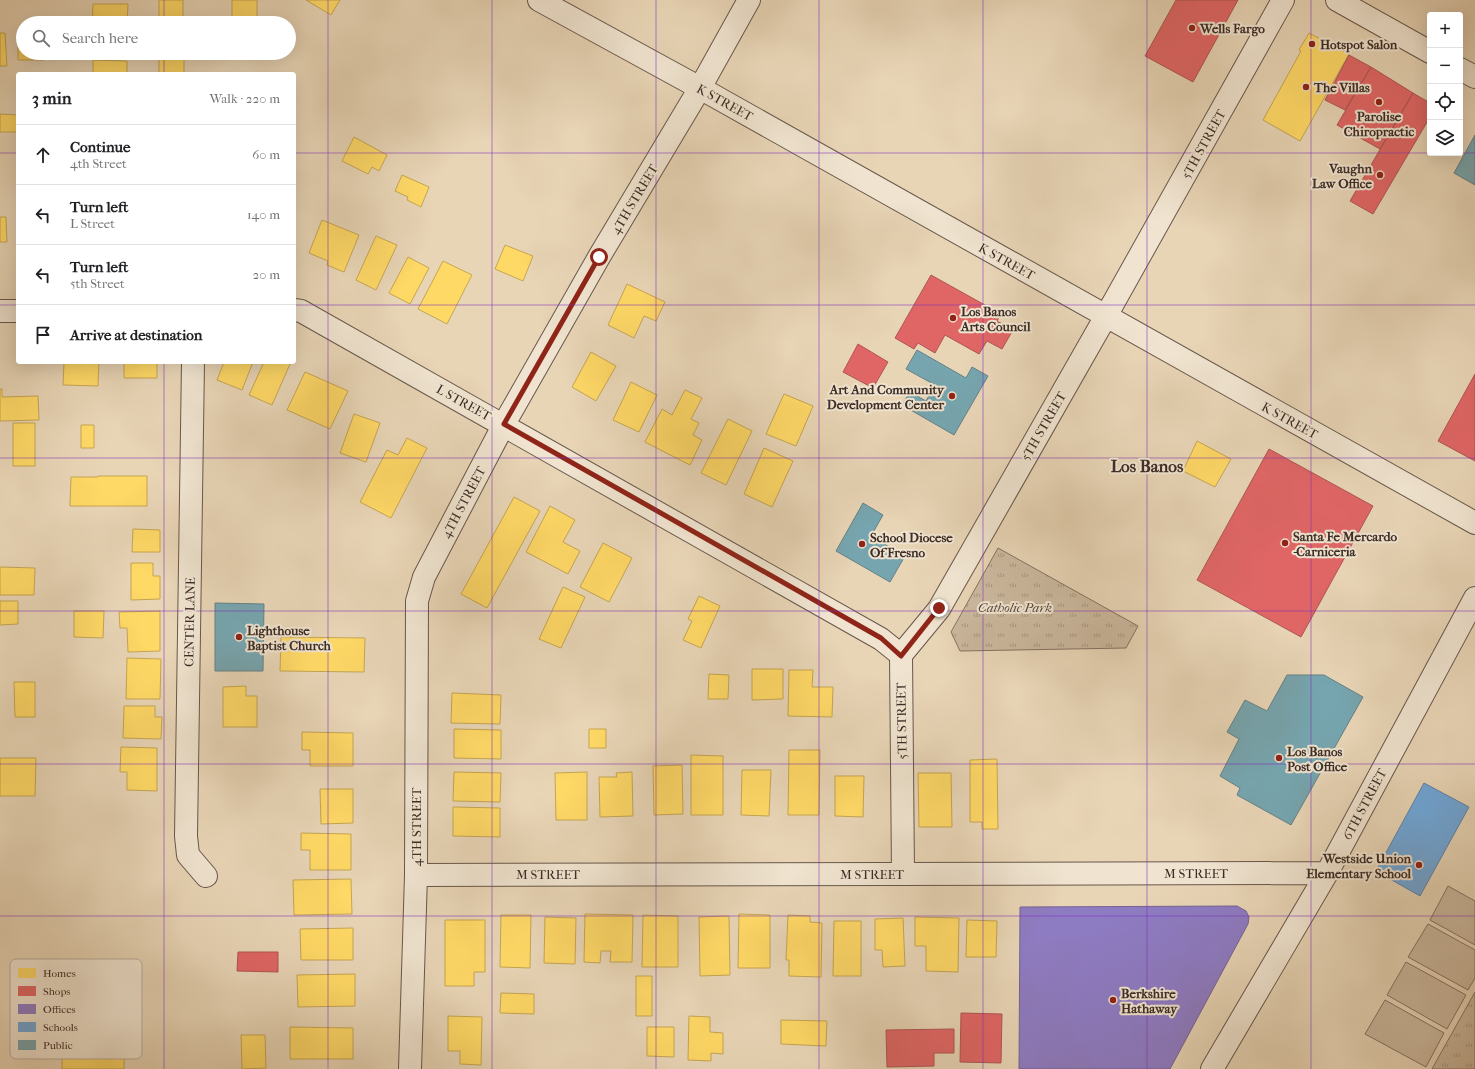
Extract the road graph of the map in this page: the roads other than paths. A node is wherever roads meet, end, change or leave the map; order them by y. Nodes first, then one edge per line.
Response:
1 (539, 0) edge
2 (749, 0) edge
3 (1283, 0) edge
4 (1337, 0) edge
5 (1427, 50) edge
6 (1463, 71) edge
7 (1475, 77) edge
8 (700, 88) junction
9 (296, 310) edge
10 (0, 311) edge
11 (16, 311) edge
12 (1106, 316) junction
13 (193, 364) edge
14 (504, 424) junction
15 (1475, 524) edge
16 (1475, 598) edge
17 (901, 656) junction
18 (1327, 873) junction
19 (903, 874) junction
20 (416, 875) junction
21 (206, 876) dead end
22 (410, 1069) edge
23 (1212, 1069) edge

1 - 8 street, K STREET
2 - 8 street, 4TH STREET
3 - 12 street, 5TH STREET
4 - 5 street
6 - 7 street
8 - 12 street, K STREET
8 - 14 street, 4TH STREET
9 - 14 street, L STREET
10 - 11 street
12 - 15 street, K STREET
12 - 17 street, 5TH STREET
13 - 21 street, CENTER LANE
14 - 17 street, L STREET
14 - 20 street, 4TH STREET
16 - 18 street, 6TH STREET
17 - 19 street, 5TH STREET
18 - 19 street, M STREET
18 - 23 street, 6TH STREET
19 - 20 street, M STREET
20 - 22 street, 4TH STREET

